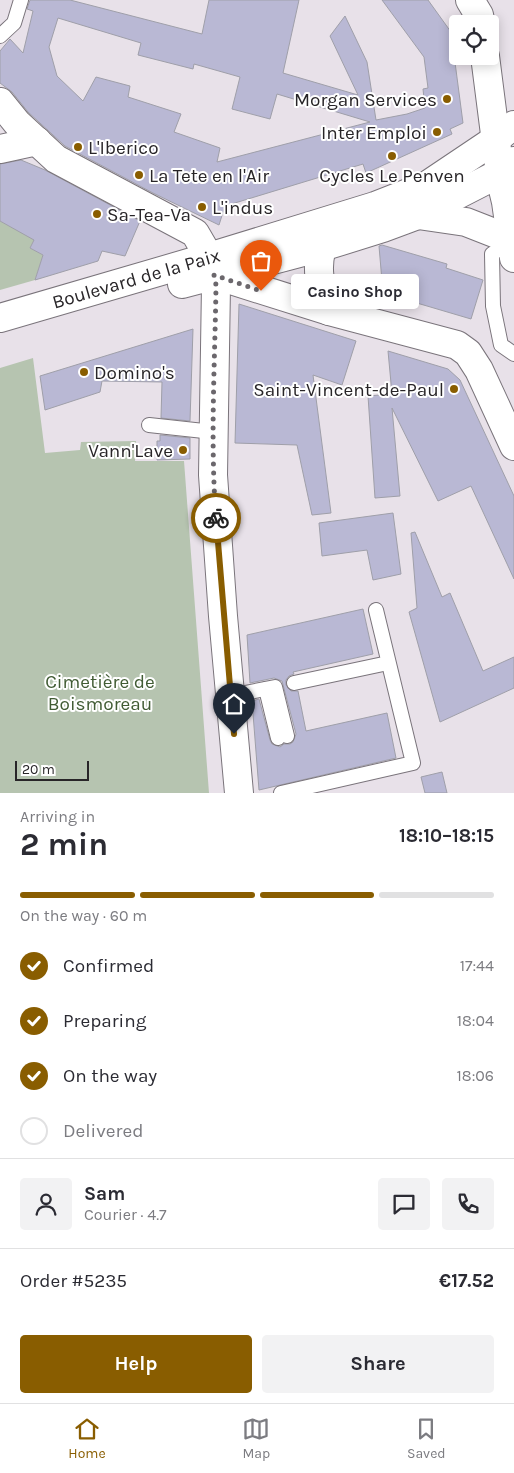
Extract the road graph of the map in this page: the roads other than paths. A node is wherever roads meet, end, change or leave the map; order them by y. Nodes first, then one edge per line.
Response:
1 (21, 0) edge
2 (0, 36) edge
3 (487, 65) edge
4 (0, 102) edge
5 (505, 132) edge
6 (37, 141) junction
7 (0, 149) edge
8 (507, 167) edge
9 (418, 215) junction
10 (322, 247) junction
11 (513, 249) edge
12 (212, 266) junction
13 (328, 311) junction
14 (0, 318) edge
15 (0, 337) edge
16 (514, 354) edge
17 (149, 424) dead end
18 (213, 432) junction
19 (514, 446) edge
20 (376, 610) dead end
21 (388, 663) junction
22 (294, 683) dead end
23 (230, 696) junction
24 (283, 737) dead end
25 (239, 793) edge
26 (281, 793) edge

1 - 2 lane
3 - 5 street
4 - 6 street
5 - 8 street
5 - 12 street, Boulevard de la Paix
6 - 7 street
6 - 12 street
8 - 9 street, Boulevard de la Paix
8 - 11 street
9 - 10 street, Boulevard de la Paix
9 - 11 street
10 - 12 street, Boulevard de la Paix
10 - 13 street
11 - 16 lane
12 - 13 street
12 - 14 street, Boulevard de la Paix
12 - 15 street, Boulevard de la Paix
12 - 18 street
13 - 19 street
17 - 18 lane
18 - 23 street
20 - 21 lane
21 - 22 lane
21 - 26 lane
23 - 24 lane
23 - 25 street

